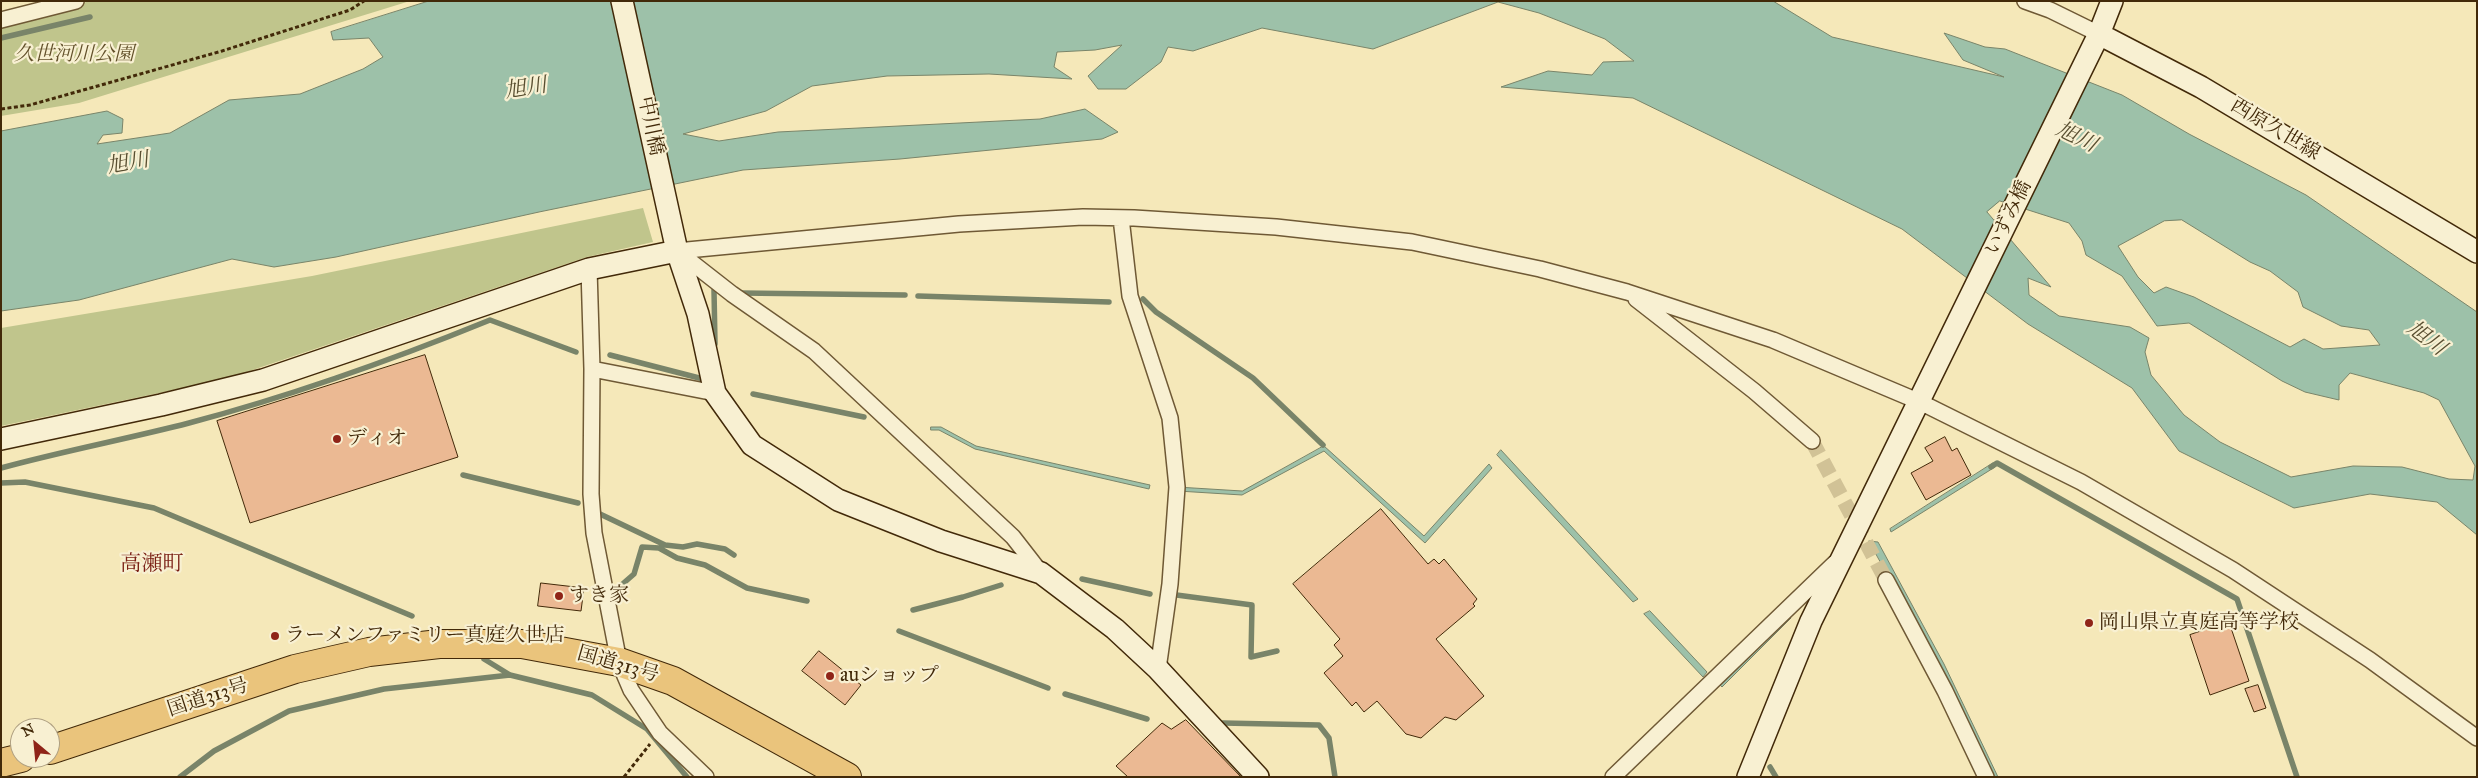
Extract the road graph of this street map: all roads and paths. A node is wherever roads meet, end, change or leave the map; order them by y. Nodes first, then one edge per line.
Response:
1 (76, 1) edge
2 (364, 1) edge
3 (622, 1) edge
4 (2024, 1) edge
5 (2112, 1) edge
6 (29, 7) edge
7 (1, 20) edge
8 (2099, 34) junction
9 (1, 109) edge
10 (1121, 218) junction
11 (678, 251) junction
12 (2477, 252) edge
13 (589, 269) junction
14 (1627, 292) junction
15 (592, 369) junction
16 (715, 393) junction
17 (1920, 402) junction
18 (1, 439) edge
19 (1812, 440) tunnel mouth
20 (1845, 553) junction
21 (1041, 573) junction
22 (1886, 580) tunnel mouth
23 (619, 662) junction
24 (1158, 669) junction
25 (660, 733) junction
26 (2477, 738) edge
27 (60, 747) edge
28 (624, 777) edge
29 (706, 777) edge
30 (847, 777) edge
31 (1258, 777) edge
32 (1613, 777) edge
33 (1748, 777) edge
34 (1986, 777) edge

1 - 6 street
2 - 9 path
3 - 11 street, 中川橋
4 - 8 street
5 - 8 street
6 - 7 street
8 - 12 street, 西原久世線
8 - 17 street, いずみ橋
10 - 11 street
10 - 14 street
10 - 24 street
11 - 13 street
11 - 16 street, 中川橋
11 - 21 street
13 - 15 street
13 - 18 street
14 - 17 street
14 - 19 street
15 - 16 street
15 - 23 street
16 - 21 street
17 - 20 street, いずみ橋
17 - 26 street
20 - 32 street
20 - 33 street, いずみ橋
21 - 24 street
22 - 34 street
23 - 25 street
23 - 27 highway, 国道313号
23 - 30 highway, 国道313号
24 - 31 street
25 - 28 path
25 - 29 street

